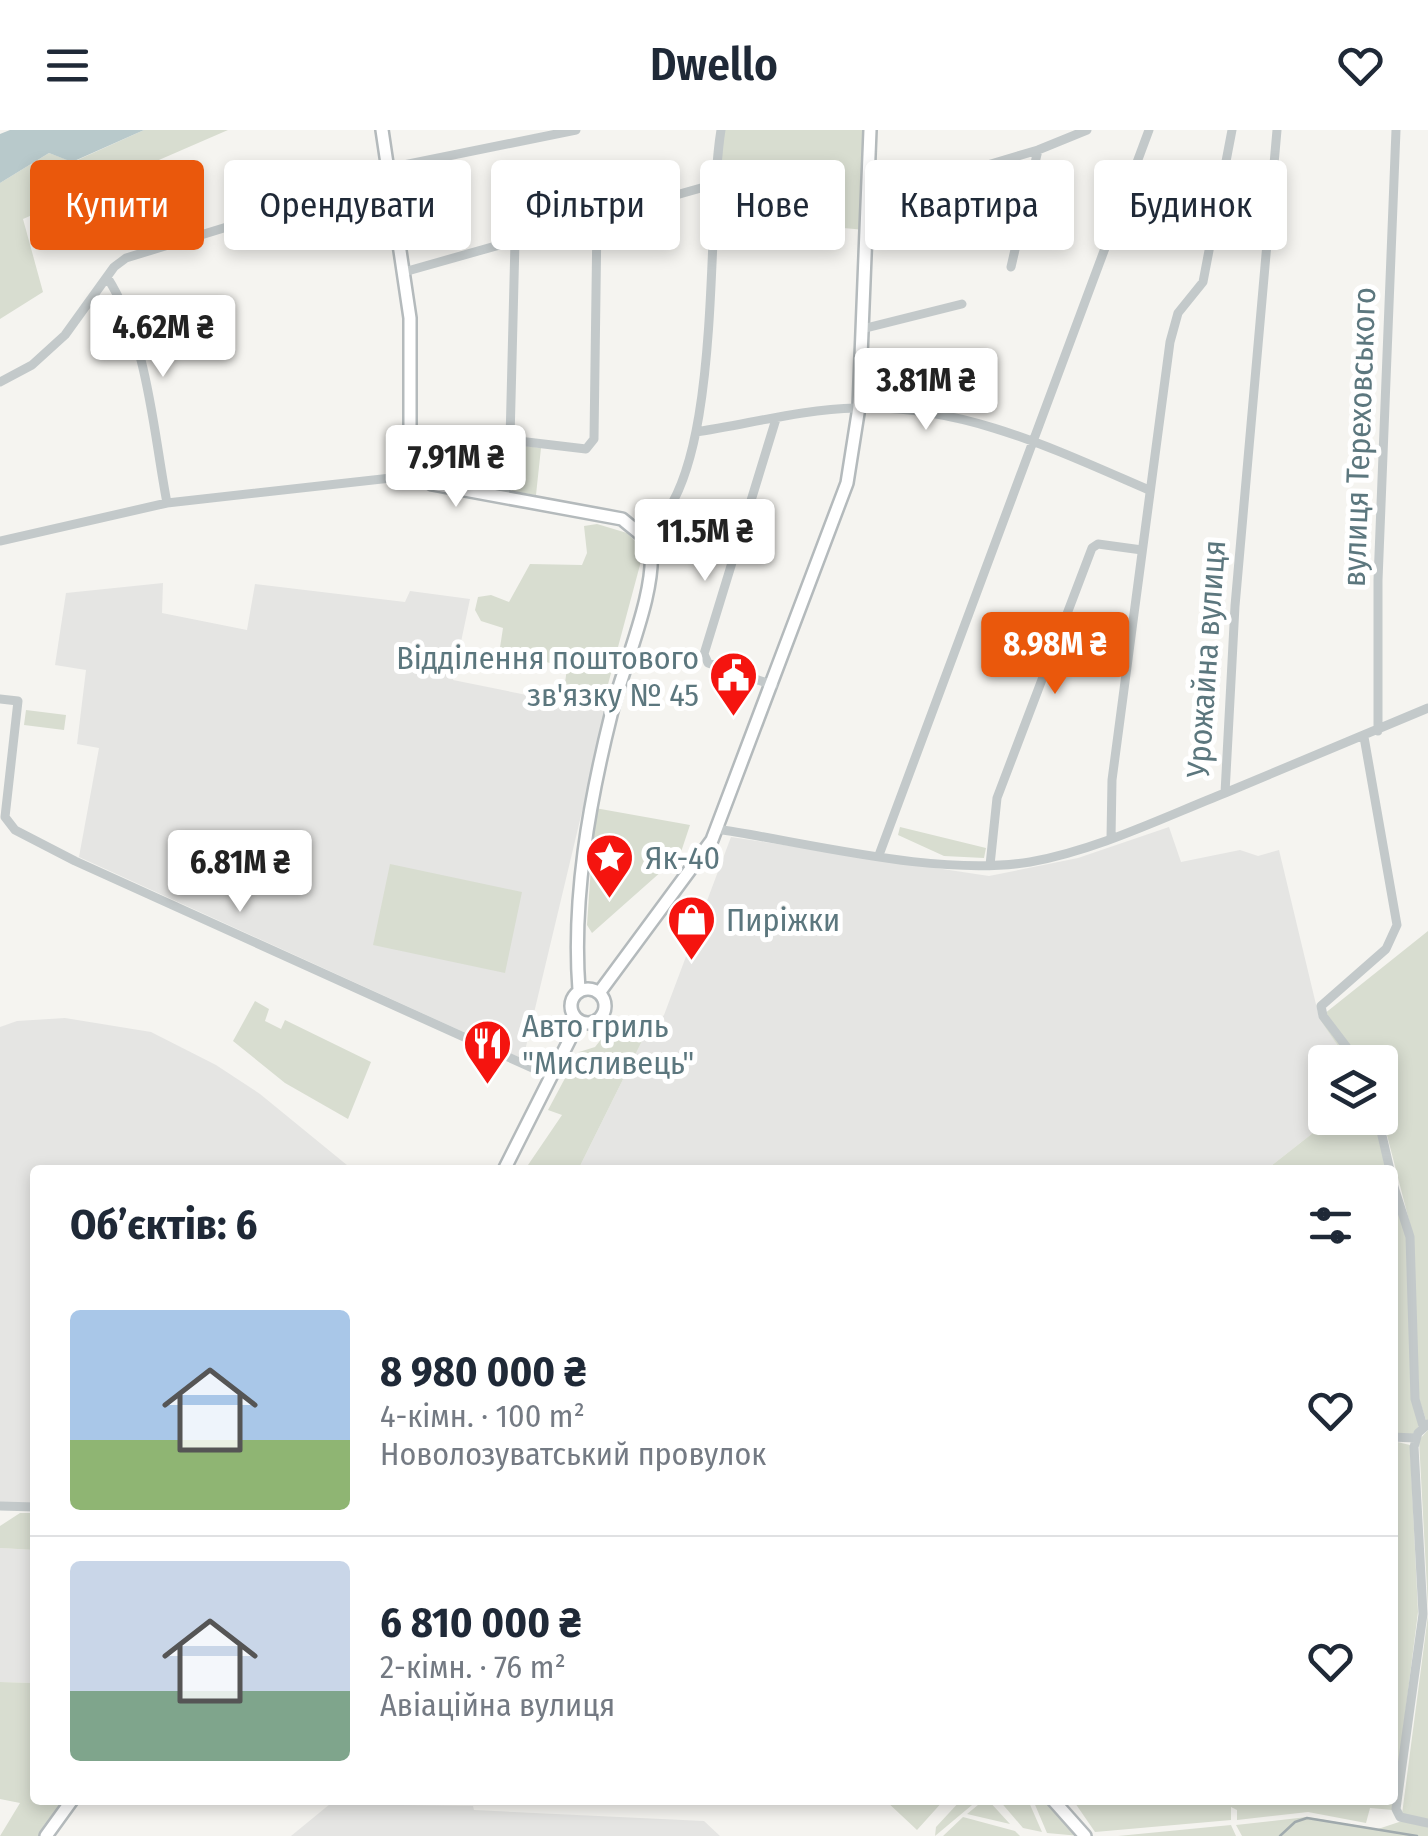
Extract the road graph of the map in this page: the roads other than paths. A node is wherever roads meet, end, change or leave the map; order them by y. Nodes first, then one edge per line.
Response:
1 (382, 130) edge
2 (576, 130) edge
3 (721, 130) edge
4 (870, 130) edge
5 (1088, 130) edge
6 (1150, 130) edge
7 (1232, 130) edge
8 (1277, 130) edge
9 (1396, 130) edge
10 (1038, 150) junction
11 (388, 160) edge
12 (428, 160) edge
13 (718, 160) edge
14 (869, 160) edge
15 (1004, 160) edge
16 (224, 228) edge
17 (491, 248) edge
18 (401, 250) edge
19 (515, 250) edge
20 (596, 250) edge
21 (712, 250) edge
22 (865, 250) edge
23 (1012, 267) dead end
24 (404, 272) junction
25 (107, 277) junction
26 (962, 304) dead end
27 (862, 329) junction
28 (0, 382) edge
29 (859, 407) junction
30 (776, 419) junction
31 (696, 432) junction
32 (510, 440) junction
33 (1033, 440) junction
34 (418, 475) junction
35 (1149, 490) junction
36 (504, 498) junction
37 (167, 503) junction
38 (646, 534) junction
39 (0, 541) edge
40 (1142, 550) junction
41 (773, 685) junction
42 (0, 699) edge
43 (1428, 708) edge
44 (1378, 730) junction
45 (1364, 737) junction
46 (1225, 792) junction
47 (717, 829) junction
48 (1111, 838) junction
49 (879, 854) junction
50 (990, 865) junction
51 (579, 990) junction
52 (599, 992) junction
53 (580, 1021) junction
54 (1345, 1045) edge
55 (550, 1076) junction
56 (1382, 1135) edge
57 (506, 1165) edge
58 (1389, 1165) edge
59 (1398, 1199) edge
60 (1426, 1425) edge
61 (1398, 1437) edge
62 (1415, 1438) junction
63 (0, 1506) edge
64 (30, 1507) edge
65 (1398, 1794) edge
66 (68, 1805) edge
67 (1058, 1805) edge
68 (1397, 1805) edge
69 (1428, 1822) edge
70 (46, 1836) edge
71 (1086, 1836) edge

1 - 11 main road
2 - 12 street
3 - 13 street
4 - 14 main road
5 - 10 street
6 - 33 street
7 - 35 street
8 - 46 street, Урожайна вулиця
9 - 44 street, вулиця Тереховського
10 - 15 street
10 - 23 street
16 - 25 street
17 - 24 street
18 - 24 main road
19 - 32 street
20 - 32 street
21 - 31 street
22 - 27 main road
24 - 34 main road
25 - 28 street
25 - 37 street
26 - 27 street
27 - 29 main road
29 - 30 street
29 - 33 street
29 - 41 main road
30 - 31 street
30 - 41 street
31 - 38 street
32 - 36 street
33 - 35 street
33 - 49 street
34 - 36 main road
34 - 37 street
35 - 40 street
36 - 38 main road
37 - 39 street
38 - 51 main road
40 - 48 street
40 - 50 street
41 - 47 main road
42 - 55 street
43 - 44 street
44 - 45 street
45 - 46 street
45 - 54 street
46 - 48 street, Урожайна вулиця
47 - 49 street, Урожайна вулиця
47 - 52 main road
48 - 50 street, Урожайна вулиця
49 - 50 street, Урожайна вулиця
51 - 52 main road
51 - 53 main road
52 - 53 main road
53 - 55 main road
55 - 57 main road
56 - 58 street
59 - 60 street
60 - 62 street
61 - 62 street
62 - 65 street
63 - 64 street
66 - 70 main road
67 - 71 main road
68 - 69 street

